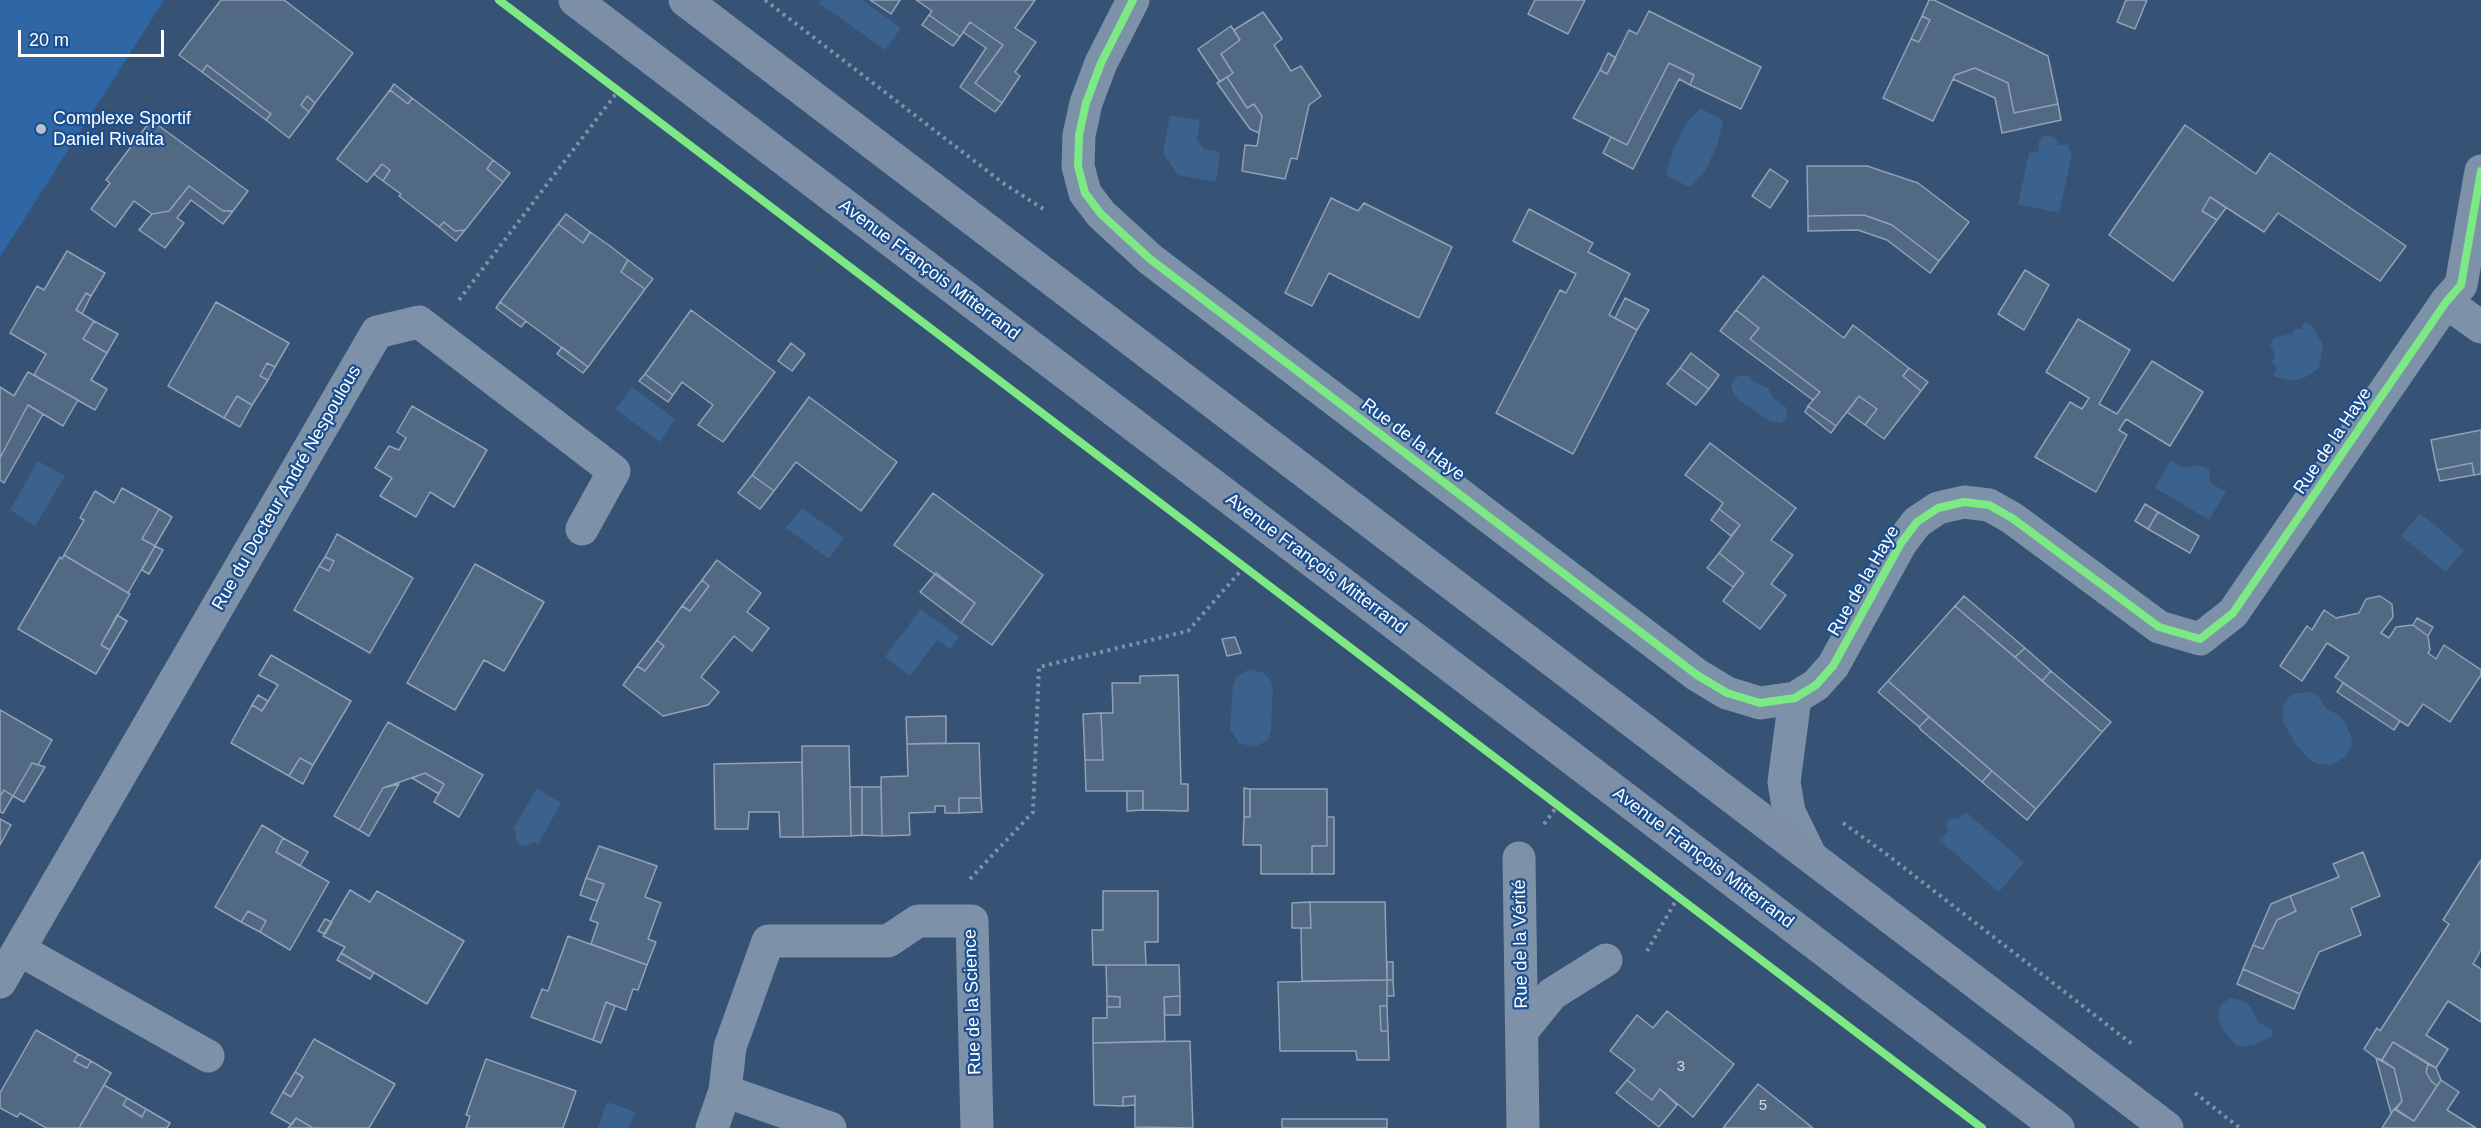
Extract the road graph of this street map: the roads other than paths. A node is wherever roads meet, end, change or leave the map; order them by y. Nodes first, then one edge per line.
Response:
1 (575, 0) edge
2 (685, 0) edge
3 (1132, 0) edge
4 (2481, 171) edge
5 (2446, 302) junction
6 (2481, 327) edge
7 (582, 529) dead end
8 (1795, 698) junction
9 (1811, 857) junction
10 (1519, 858) dead end
11 (20, 950) junction
12 (1606, 960) road end
13 (0, 982) edge
14 (1522, 1030) junction
15 (208, 1056) dead end
16 (725, 1091) junction
17 (712, 1128) edge
18 (830, 1128) edge
19 (977, 1128) edge
20 (1523, 1128) edge
21 (2058, 1128) edge
22 (2167, 1128) edge

1 - 21 main road, Avenue François Mitterrand
2 - 9 main road
3 - 8 street, Rue de la Haye
4 - 5 street, Rue de la Haye
5 - 6 street
5 - 8 street, Rue de la Haye
7 - 11 street, Rue du Docteur André Nespoulous
8 - 9 street
9 - 22 main road
10 - 14 street, Rue de la Vérité
11 - 13 street, Rue du Docteur André Nespoulous
11 - 15 street
12 - 14 street, Rue de la Vérité
14 - 20 street, Rue de la Vérité
16 - 17 street
16 - 18 street
16 - 19 street, Rue de la Science

